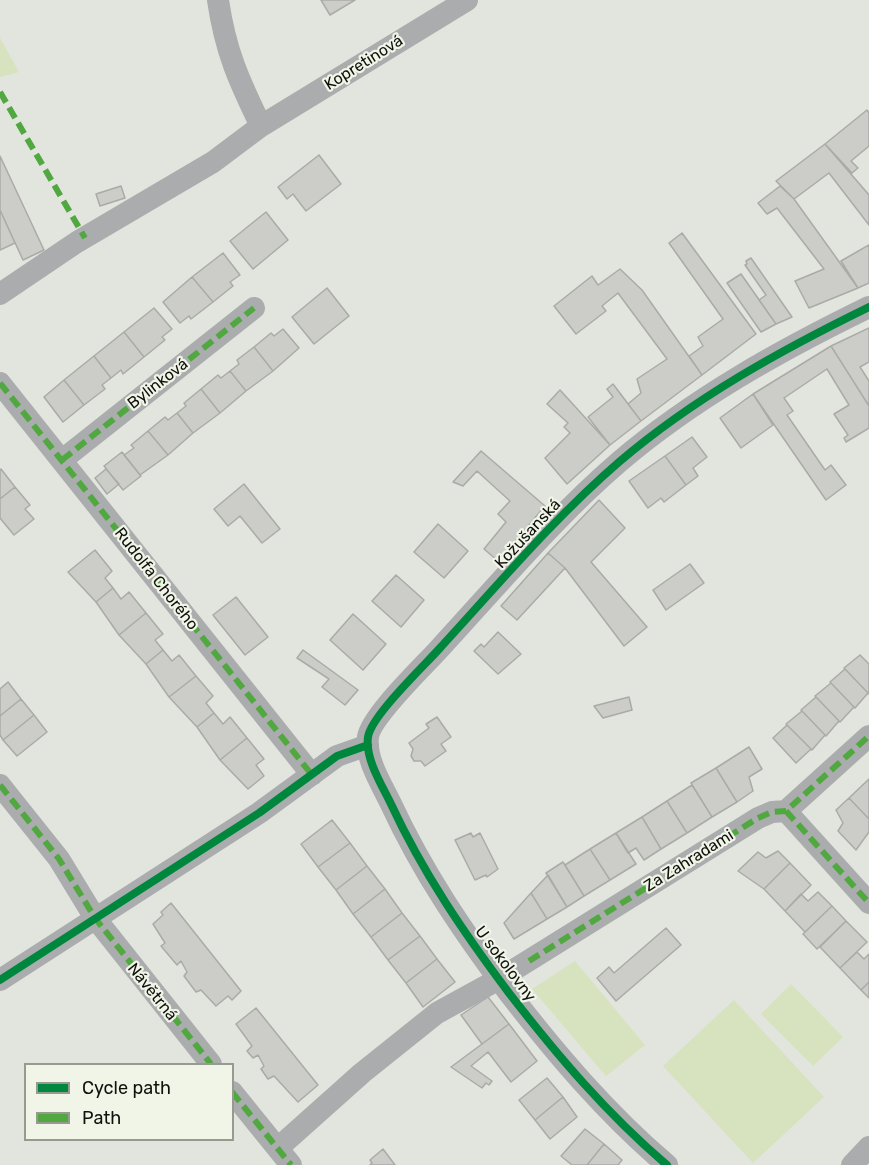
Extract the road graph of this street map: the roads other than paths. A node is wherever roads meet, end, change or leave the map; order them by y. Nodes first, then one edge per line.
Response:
1 (218, 0) edge
2 (467, 0) edge
3 (261, 126) junction
4 (0, 294) edge
5 (869, 307) edge
6 (254, 308) dead end
7 (0, 383) edge
8 (62, 460) junction
9 (869, 736) edge
10 (368, 745) junction
11 (312, 775) junction
12 (0, 785) edge
13 (786, 811) junction
14 (869, 903) edge
15 (95, 918) junction
16 (499, 979) junction
17 (0, 980) edge
18 (209, 1063) edge
19 (234, 1094) edge
20 (869, 1147) edge
21 (284, 1157) edge
22 (668, 1165) edge
23 (852, 1165) edge

1 - 3 street
2 - 3 street, Kopretinová
3 - 4 street, Kopretinová
5 - 10 street, Kožušanská
6 - 8 street, Bylinková
7 - 8 street, Rudolfa Chorého
8 - 11 street, Rudolfa Chorého
9 - 13 street, Za Zahradami
10 - 11 street
10 - 16 street, U sokolovny
11 - 15 street
12 - 15 street, Návětrná
13 - 14 street
13 - 16 street, Za Zahradami
15 - 17 street
15 - 18 street, Návětrná
16 - 21 street, Za Zahradami
16 - 22 street, U sokolovny
19 - 21 street
20 - 23 street

